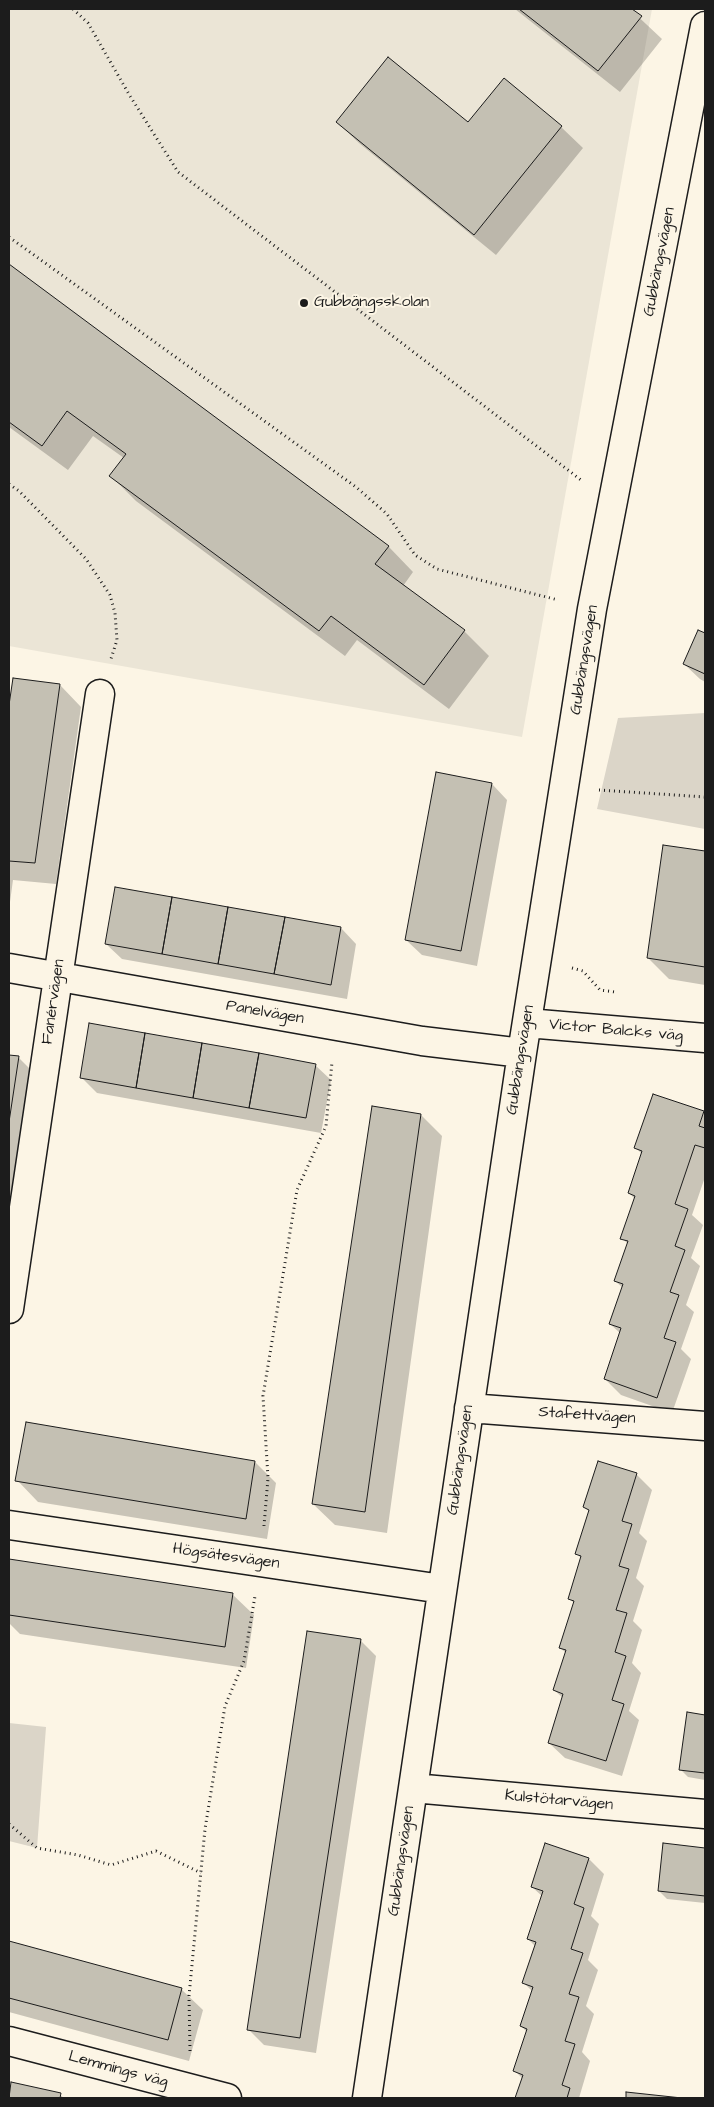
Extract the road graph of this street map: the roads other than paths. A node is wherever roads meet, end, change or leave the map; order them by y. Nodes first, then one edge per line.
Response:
1 (705, 26) edge
2 (100, 694) road end
3 (9, 968) edge
4 (58, 976) junction
5 (527, 1023) junction
6 (705, 1038) edge
7 (522, 1053) junction
8 (9, 1309) edge
9 (469, 1408) junction
10 (705, 1426) edge
11 (9, 1525) edge
12 (442, 1589) junction
13 (413, 1788) junction
14 (705, 1814) edge
15 (9, 2041) edge
16 (227, 2098) edge
17 (367, 2098) edge

1 - 5 street, Gubbängsvägen
2 - 4 street, Fanérvägen
3 - 4 street, Panelvägen
4 - 7 street, Panelvägen
4 - 8 street, Fanérvägen
5 - 6 street, Victor Balcks väg
5 - 7 street, Gubbängsvägen
7 - 9 street, Gubbängsvägen
9 - 10 street, Stafettvägen
9 - 12 street, Gubbängsvägen
11 - 12 street, Högsätesvägen
12 - 13 street, Gubbängsvägen
13 - 14 street, Kulstötarvägen
13 - 17 street, Gubbängsvägen
15 - 16 street, Lemmings väg

